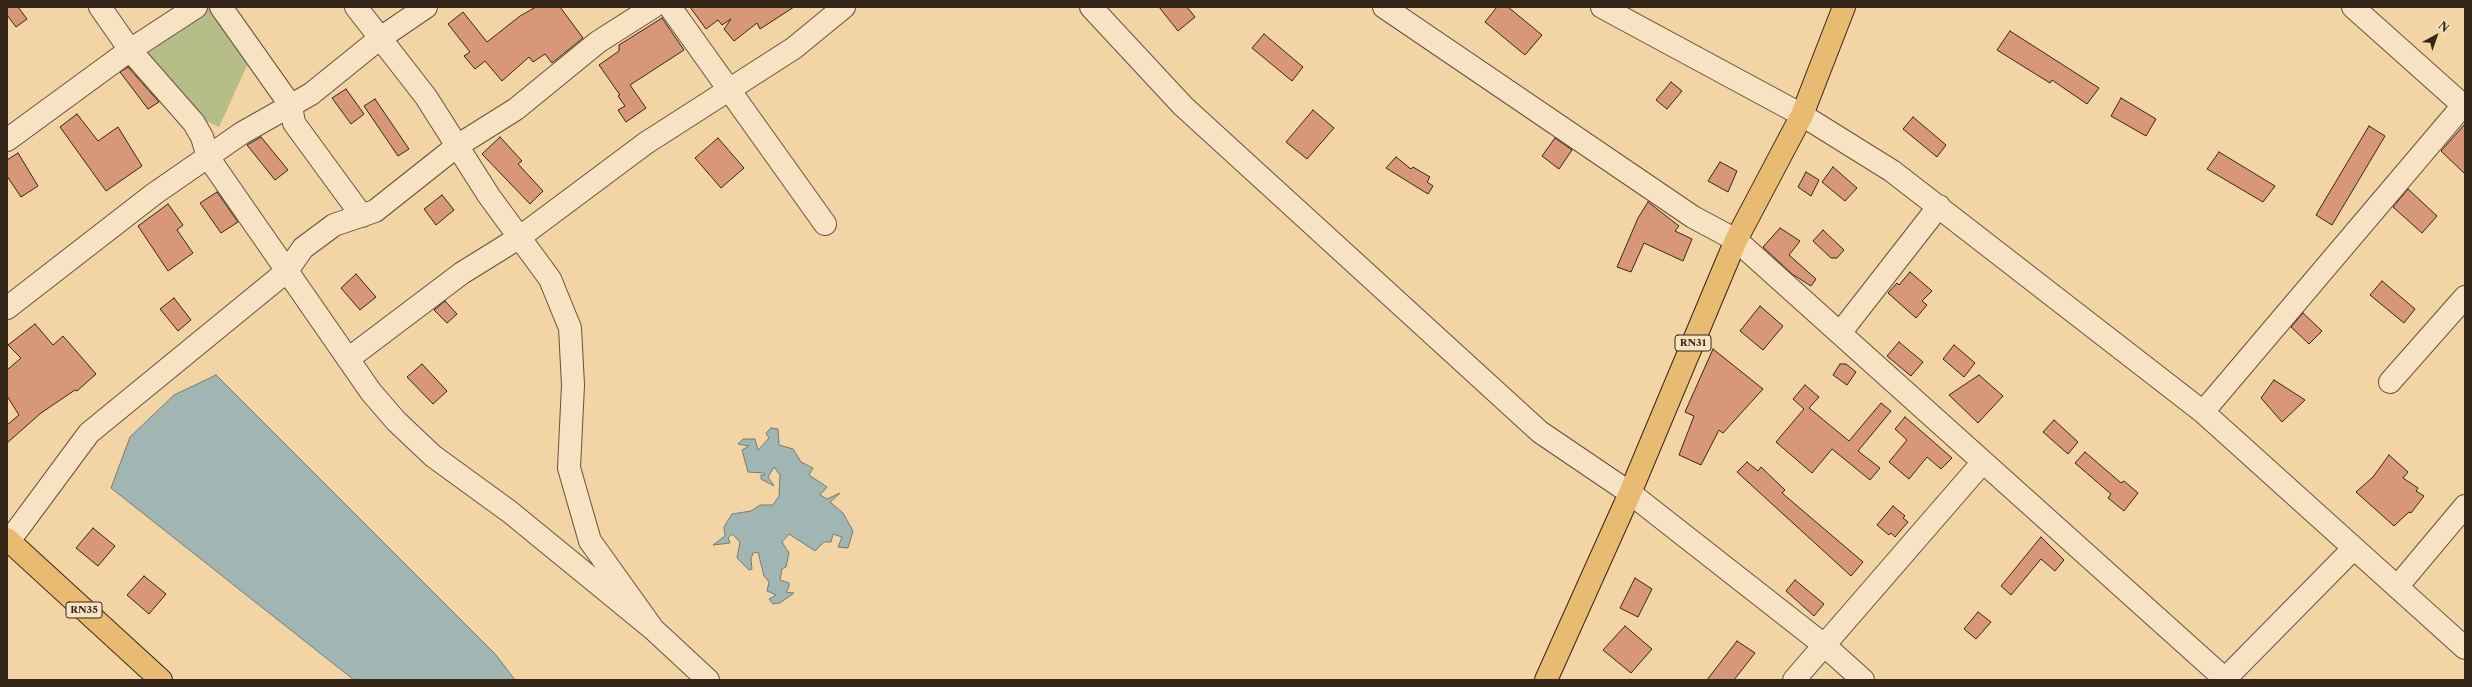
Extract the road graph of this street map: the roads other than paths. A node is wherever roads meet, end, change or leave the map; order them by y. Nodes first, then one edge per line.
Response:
1 (100, 7) edge
2 (196, 7) edge
3 (221, 7) edge
4 (356, 7) edge
5 (426, 7) edge
6 (653, 7) edge
7 (670, 7) edge
8 (844, 7) edge
9 (1091, 7) edge
10 (1384, 7) edge
11 (1602, 7) edge
12 (1844, 7) edge
13 (2356, 8) edge
14 (380, 39) junction
15 (130, 50) junction
16 (728, 89) junction
17 (2464, 105) edge
18 (290, 106) junction
19 (1802, 115) junction
20 (7, 140) edge
21 (457, 146) junction
22 (208, 157) junction
23 (1939, 206) junction
24 (362, 216) junction
25 (825, 224) dead end
26 (520, 238) junction
27 (1736, 240) junction
28 (287, 271) junction
29 (2465, 297) edge
30 (7, 308) edge
31 (1840, 333) junction
32 (348, 359) junction
33 (2390, 382) dead end
34 (2203, 412) junction
35 (1983, 462) junction
36 (1630, 493) junction
37 (2465, 506) edge
38 (8, 540) edge
39 (2354, 548) junction
40 (2397, 586) junction
41 (653, 629) junction
42 (1824, 645) junction
43 (2465, 648) edge
44 (1550, 678) edge
45 (161, 680) edge
46 (708, 680) edge
47 (1794, 680) edge
48 (1863, 680) edge
49 (2225, 680) edge

1 - 15 street
2 - 15 street
3 - 18 street
4 - 14 street
5 - 14 street
6 - 21 street
7 - 16 street
8 - 16 street
9 - 36 street
10 - 27 street
11 - 19 street
12 - 19 main road, RN31
13 - 17 street
14 - 18 street
14 - 21 street
15 - 20 street
15 - 22 street
16 - 25 street
16 - 26 street
17 - 34 street
18 - 22 street
18 - 24 street
19 - 23 street
19 - 27 main road, RN31
21 - 24 street
21 - 26 street
22 - 28 street
22 - 30 street
23 - 31 street
23 - 34 street
24 - 28 street
26 - 32 street
26 - 41 street
27 - 31 street
27 - 36 main road, RN31
28 - 32 street
28 - 38 street
29 - 33 street
31 - 35 street
32 - 41 street
34 - 39 street
35 - 42 street
35 - 49 street
36 - 42 street
36 - 44 main road, RN31
37 - 40 street
38 - 45 main road, RN35
39 - 40 street
39 - 49 street
40 - 43 street
41 - 46 street
42 - 47 street
42 - 48 street

